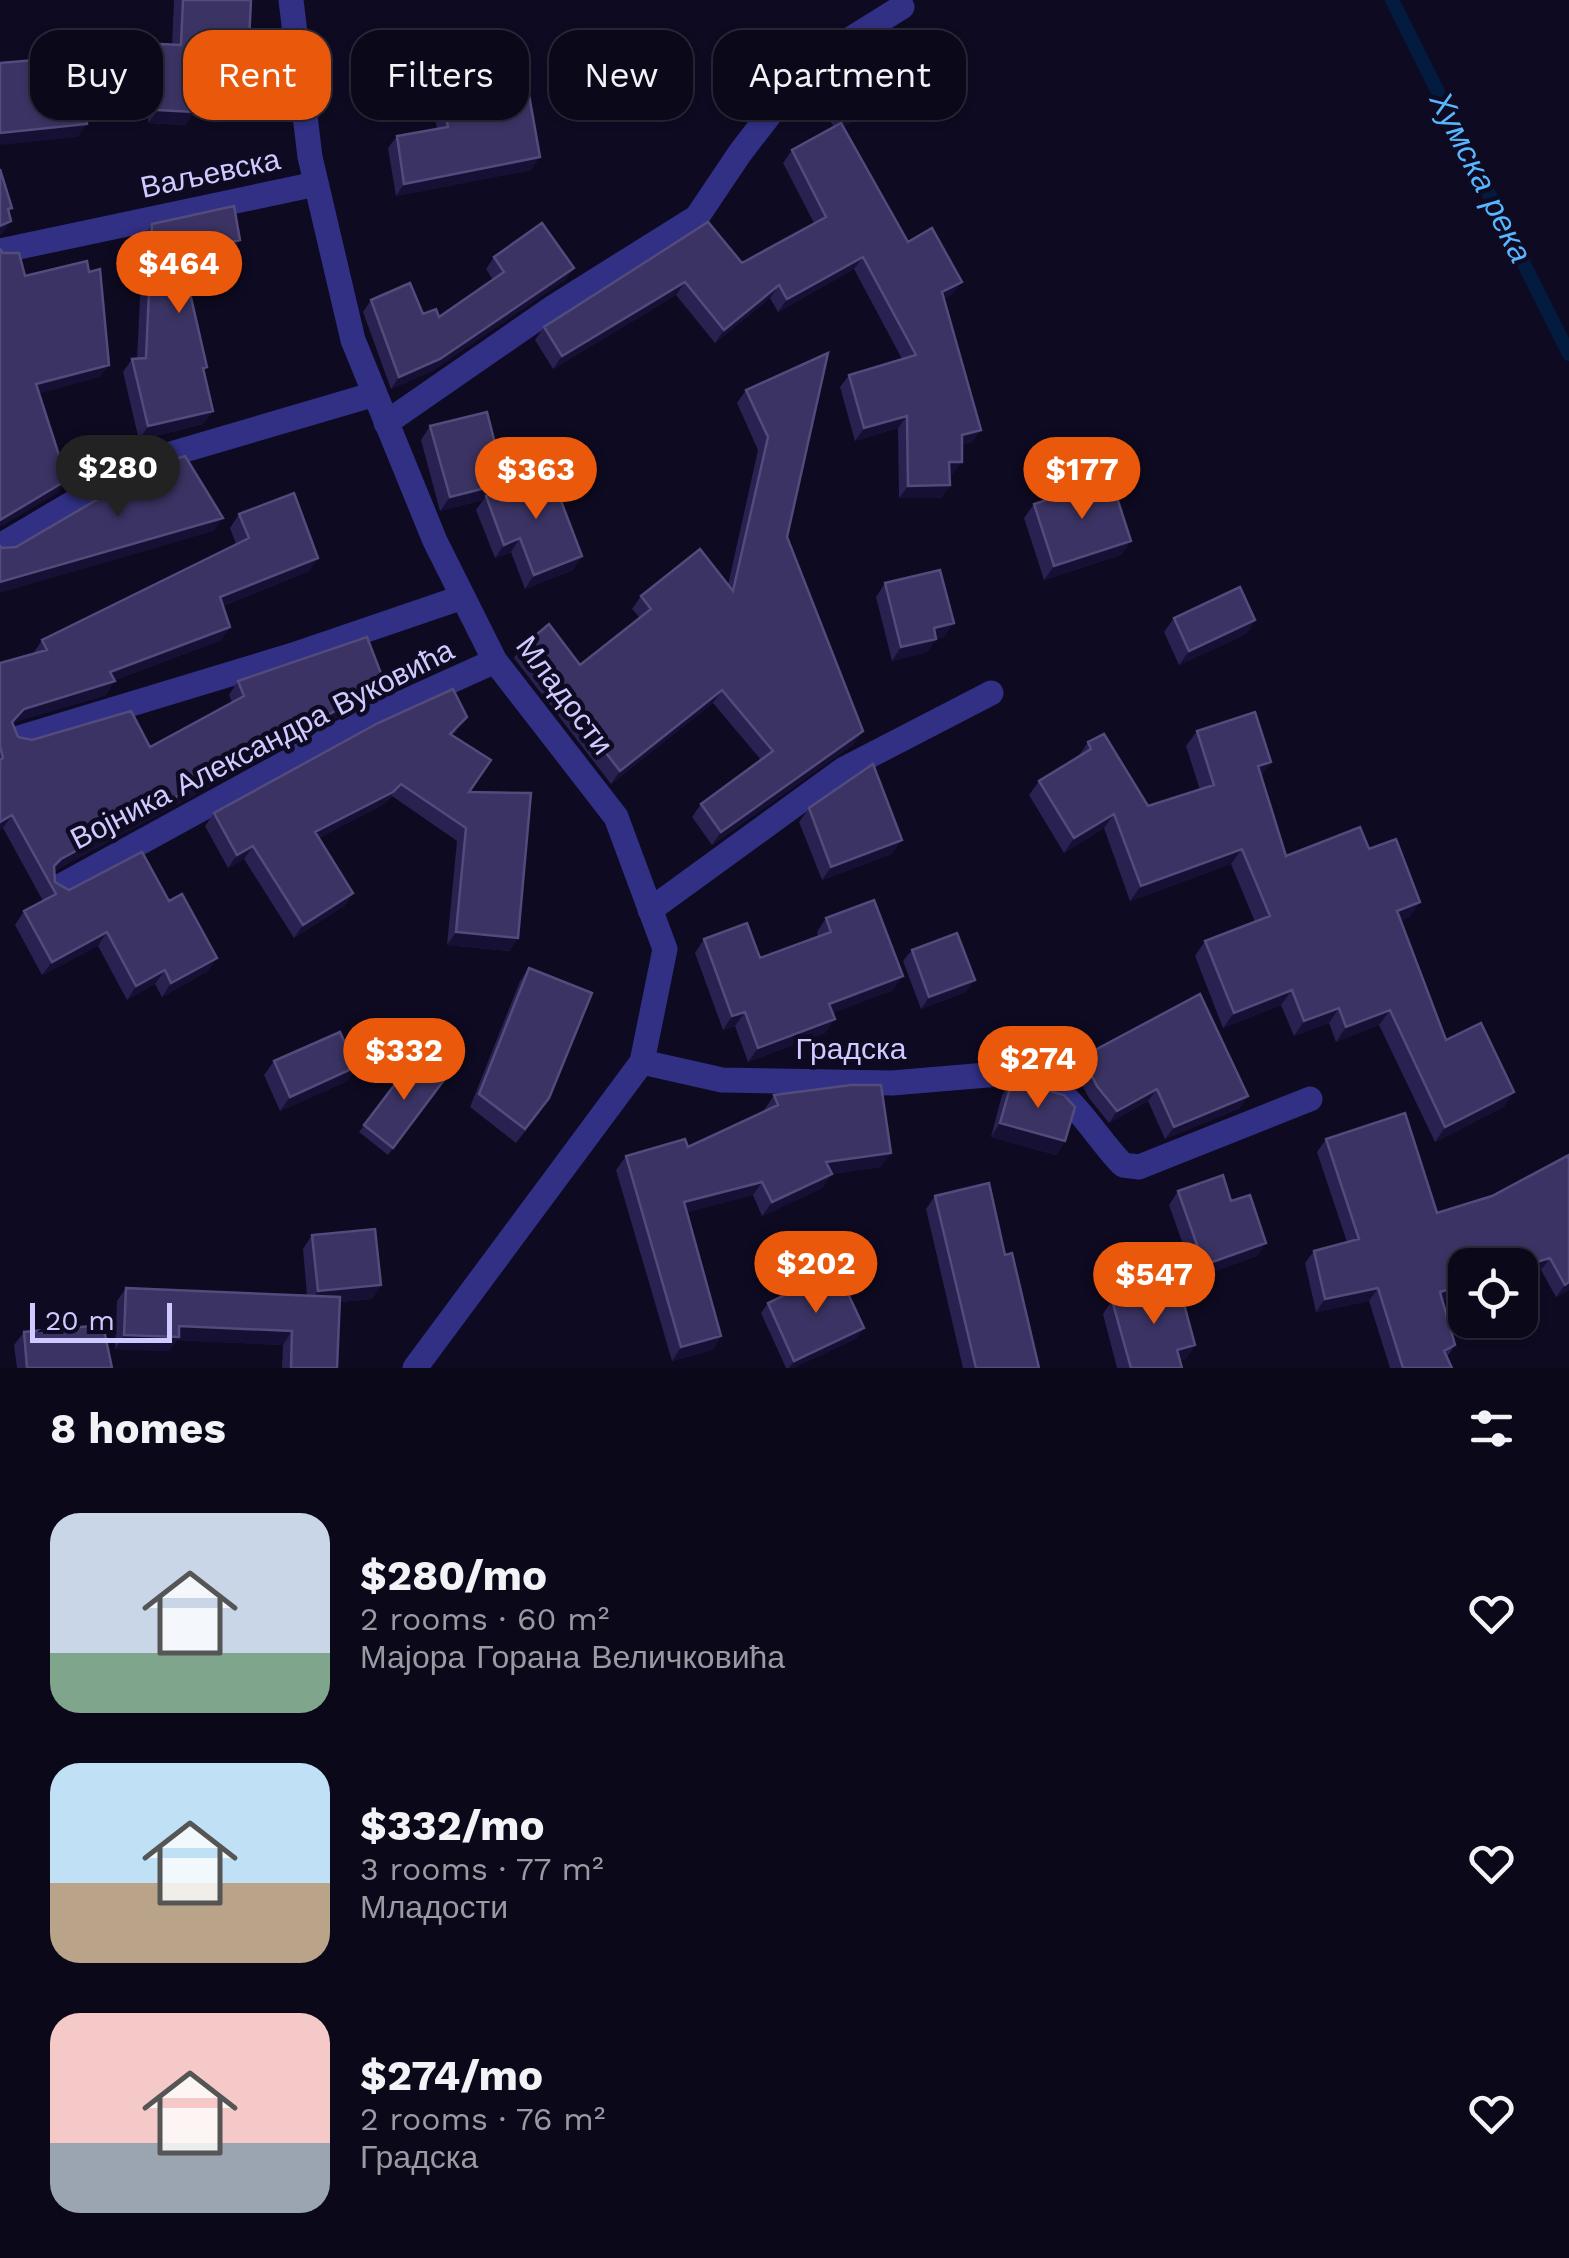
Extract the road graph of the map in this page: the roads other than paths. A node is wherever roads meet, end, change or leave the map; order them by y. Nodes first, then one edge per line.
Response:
1 (290, 0) edge
2 (902, 8) dead end
3 (316, 184) junction
4 (0, 251) edge
5 (375, 394) junction
6 (386, 423) junction
7 (0, 546) edge
8 (463, 597) junction
9 (495, 660) junction
10 (991, 693) dead end
11 (19, 738) edge
12 (59, 887) edge
13 (650, 910) junction
14 (642, 1062) junction
15 (1310, 1099) dead end
16 (415, 1368) edge

1 - 3 street, Младости
2 - 6 street
3 - 4 street, Ваљевска
3 - 5 street, Младости
5 - 6 street, Младости
5 - 7 street
6 - 8 street, Младости
8 - 9 street, Младости
8 - 11 street
9 - 12 street, Војника Александра Вуковића
9 - 13 street, Младости
10 - 13 street
13 - 14 street, Младости
14 - 15 street, Градска
14 - 16 street, Младости

